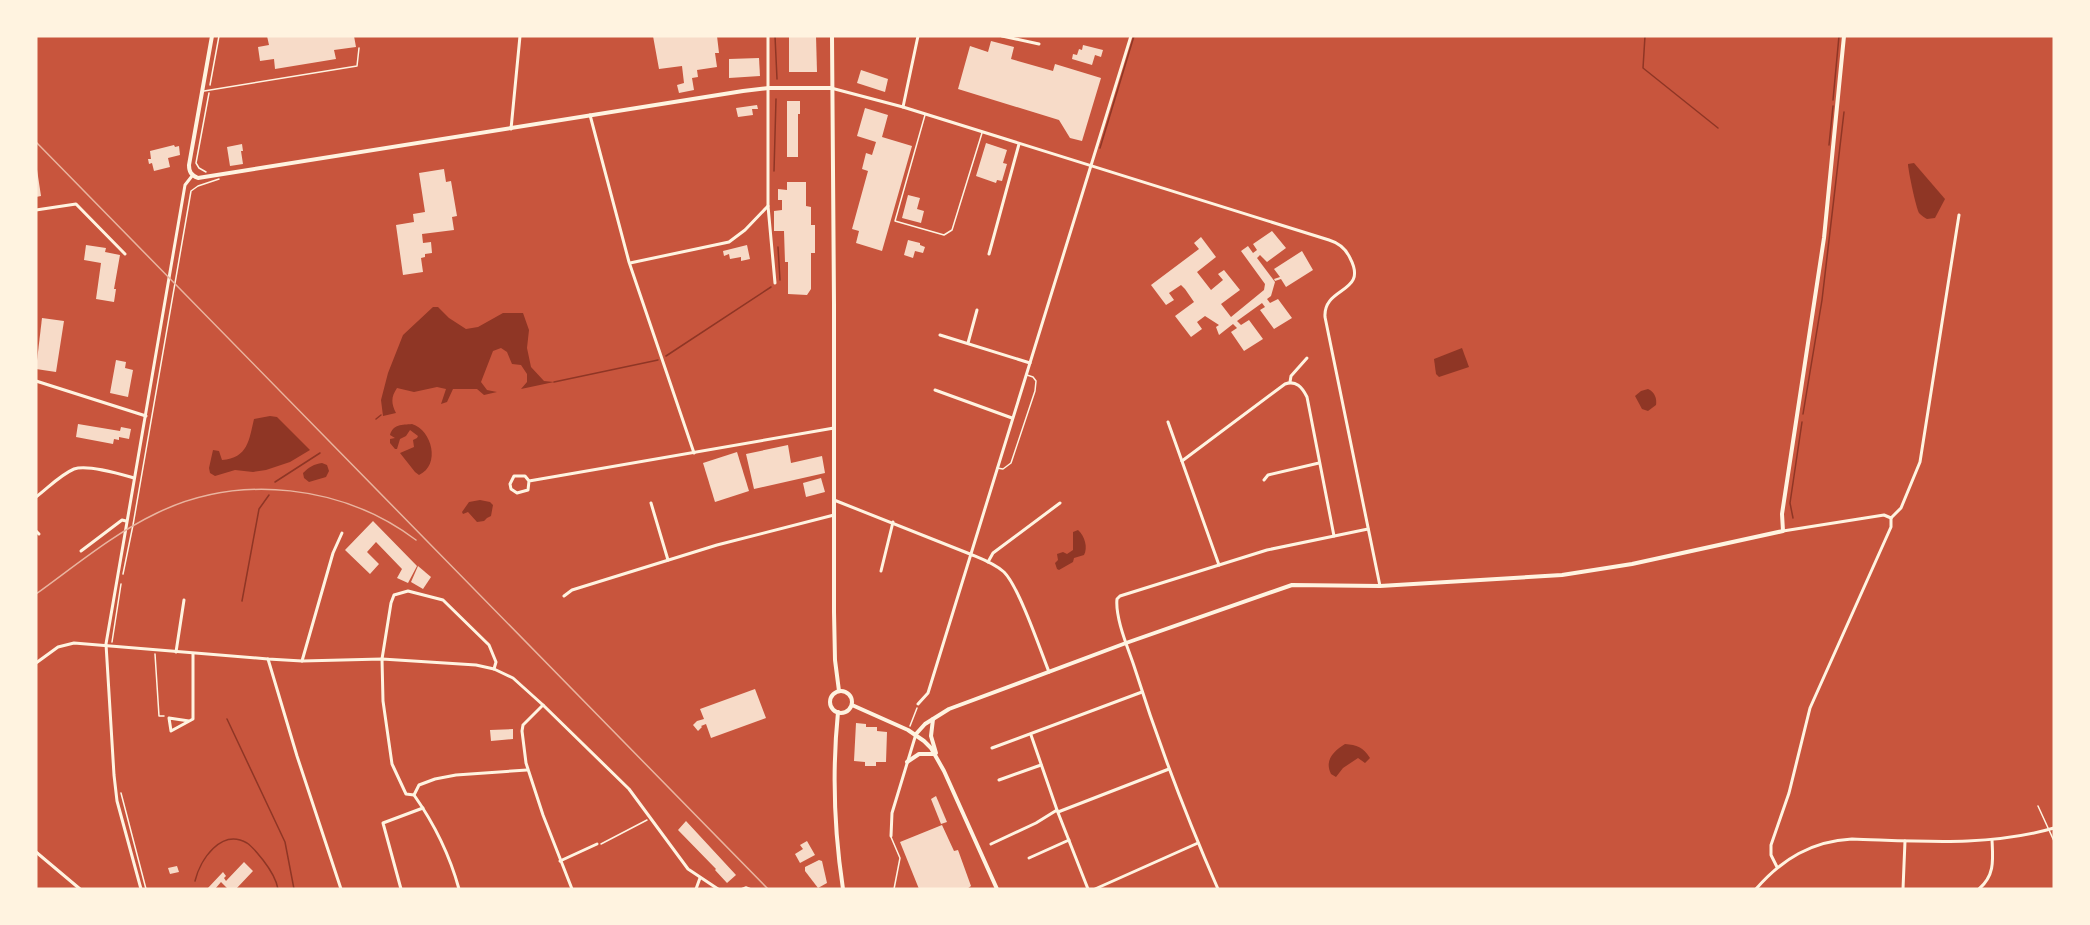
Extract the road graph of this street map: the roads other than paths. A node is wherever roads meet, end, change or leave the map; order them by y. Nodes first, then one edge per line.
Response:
1 (212, 36) edge
2 (520, 36) edge
3 (768, 36) edge
4 (832, 36) edge
5 (918, 36) edge
6 (1002, 36) edge
7 (1131, 36) edge
8 (1844, 36) edge
9 (1039, 44) dead end
10 (359, 48) dead end
11 (770, 88) junction
12 (831, 88) junction
13 (203, 91) junction
14 (903, 108) junction
15 (925, 114) junction
16 (590, 115) junction
17 (511, 129) junction
18 (982, 132) junction
19 (1018, 144) junction
20 (1091, 166) junction
21 (192, 176) junction
22 (768, 206) junction
23 (36, 210) edge
24 (1959, 215) dead end
25 (125, 254) dead end
26 (989, 255) dead end
27 (630, 263) junction
28 (775, 283) dead end
29 (977, 310) dead end
30 (940, 334) dead end
31 (968, 343) junction
32 (1307, 358) dead end
33 (1029, 363) junction
34 (1026, 375) junction
35 (36, 381) edge
36 (1290, 382) junction
37 (935, 390) dead end
38 (146, 416) junction
39 (1012, 418) junction
40 (1168, 422) dead end
41 (834, 428) junction
42 (694, 453) junction
43 (1182, 461) junction
44 (1319, 463) junction
45 (997, 468) junction
46 (135, 478) junction
47 (1264, 480) dead end
48 (529, 481) junction
49 (36, 498) edge
50 (834, 500) junction
51 (651, 503) dead end
52 (1060, 503) dead end
53 (834, 515) junction
54 (1891, 518) junction
55 (126, 521) junction
56 (893, 522) junction
57 (1368, 530) junction
58 (1783, 531) junction
59 (342, 533) dead end
60 (1334, 536) junction
61 (81, 551) dead end
62 (970, 554) junction
63 (668, 560) junction
64 (988, 562) junction
65 (1219, 565) junction
66 (881, 572) dead end
67 (1380, 586) junction
68 (564, 596) dead end
69 (184, 600) dead end
70 (1126, 643) junction
71 (106, 644) junction
72 (176, 652) junction
73 (193, 654) junction
74 (268, 659) junction
75 (382, 659) junction
76 (302, 661) junction
77 (36, 663) edge
78 (494, 669) junction
79 (1049, 672) junction
80 (839, 690) junction
81 (1142, 692) junction
82 (918, 704) road end
83 (543, 705) junction
84 (852, 705) junction
85 (838, 712) junction
86 (933, 718) junction
87 (189, 721) junction
88 (916, 734) junction
89 (1031, 735) junction
90 (992, 748) dead end
91 (936, 756) junction
92 (908, 762) junction
93 (1041, 765) junction
94 (1169, 769) junction
95 (527, 770) junction
96 (999, 780) dead end
97 (414, 795) junction
98 (2038, 806) dead end
99 (423, 808) junction
100 (1058, 811) junction
101 (2054, 828) edge
102 (2049, 830) junction
103 (891, 836) joint
104 (1068, 840) junction
105 (1992, 840) junction
106 (1905, 841) junction
107 (2054, 841) edge
108 (1198, 843) junction
109 (597, 844) road end
110 (991, 844) dead end
111 (36, 852) edge
112 (1029, 858) dead end
113 (560, 861) junction
114 (1777, 867) junction
115 (700, 879) junction
116 (80, 889) edge
117 (141, 889) edge
118 (341, 889) edge
119 (400, 889) edge
120 (459, 889) edge
121 (572, 889) edge
122 (696, 889) edge
123 (718, 889) edge
124 (741, 889) edge
125 (751, 889) edge
126 (843, 889) edge
127 (894, 889) edge
128 (997, 889) edge
129 (1088, 889) edge
130 (1095, 889) edge
131 (1218, 889) edge
132 (1756, 889) edge
133 (1903, 889) edge
134 (1979, 889) edge

1 - 13 street
2 - 17 street
3 - 11 street
4 - 12 street
5 - 14 street
6 - 9 street
7 - 20 street
8 - 58 street
10 - 13 lane
11 - 12 street
11 - 16 street
11 - 22 street
12 - 14 street
12 - 41 street
13 - 21 street
14 - 15 street
15 - 18 street
15 - 18 lane
16 - 17 street
16 - 27 street
17 - 21 street
18 - 19 street
19 - 20 street
19 - 26 street
20 - 33 street
20 - 57 street
21 - 38 street
22 - 27 street
22 - 28 street
23 - 25 street
24 - 54 street
27 - 42 street
29 - 31 street
30 - 31 street
31 - 33 street
32 - 36 street
33 - 34 street
34 - 39 street
34 - 45 lane
35 - 38 street
36 - 43 street
36 - 44 street
37 - 39 street
38 - 46 street
39 - 45 street
40 - 43 street
41 - 42 street
41 - 50 street
42 - 48 street
43 - 65 street
44 - 47 street
44 - 60 street
45 - 62 street
46 - 49 street
46 - 55 street
48 - 48 street
50 - 53 street
50 - 56 street
51 - 63 street
52 - 64 street
53 - 63 street
53 - 80 street
54 - 58 street
54 - 114 street
55 - 61 street
55 - 71 street
56 - 62 street
56 - 66 street
57 - 60 street
57 - 67 street
58 - 67 street
59 - 76 street
60 - 65 street
62 - 64 street
62 - 82 street
63 - 68 street
64 - 79 street
65 - 70 street
67 - 70 street
69 - 72 street
70 - 79 street
70 - 81 street
71 - 72 street
71 - 77 street
71 - 117 street
72 - 73 street
73 - 74 street
73 - 87 street
74 - 76 street
74 - 118 street
75 - 76 street
75 - 78 street
75 - 78 street
75 - 97 street
78 - 83 street
79 - 86 street
80 - 84 street
80 - 85 street
81 - 89 street
81 - 94 street
83 - 95 street
83 - 115 street
84 - 85 street
84 - 88 street
85 - 126 street
86 - 88 street
86 - 91 street
87 - 87 street
88 - 91 street
88 - 92 street
89 - 90 street
89 - 93 street
91 - 92 street
91 - 128 street
92 - 103 street
93 - 96 street
93 - 100 street
94 - 100 street
94 - 108 street
95 - 97 street
95 - 113 street
97 - 99 street
98 - 102 lane
99 - 119 street
99 - 120 street
100 - 104 street
100 - 110 street
101 - 102 street
102 - 105 street
102 - 107 lane
103 - 127 lane
104 - 112 street
104 - 129 street
105 - 106 street
105 - 134 street
106 - 114 street
106 - 133 street
108 - 130 street
108 - 131 street
109 - 113 street
111 - 116 street
113 - 121 street
114 - 132 street
115 - 122 street
115 - 123 street
124 - 125 lane

